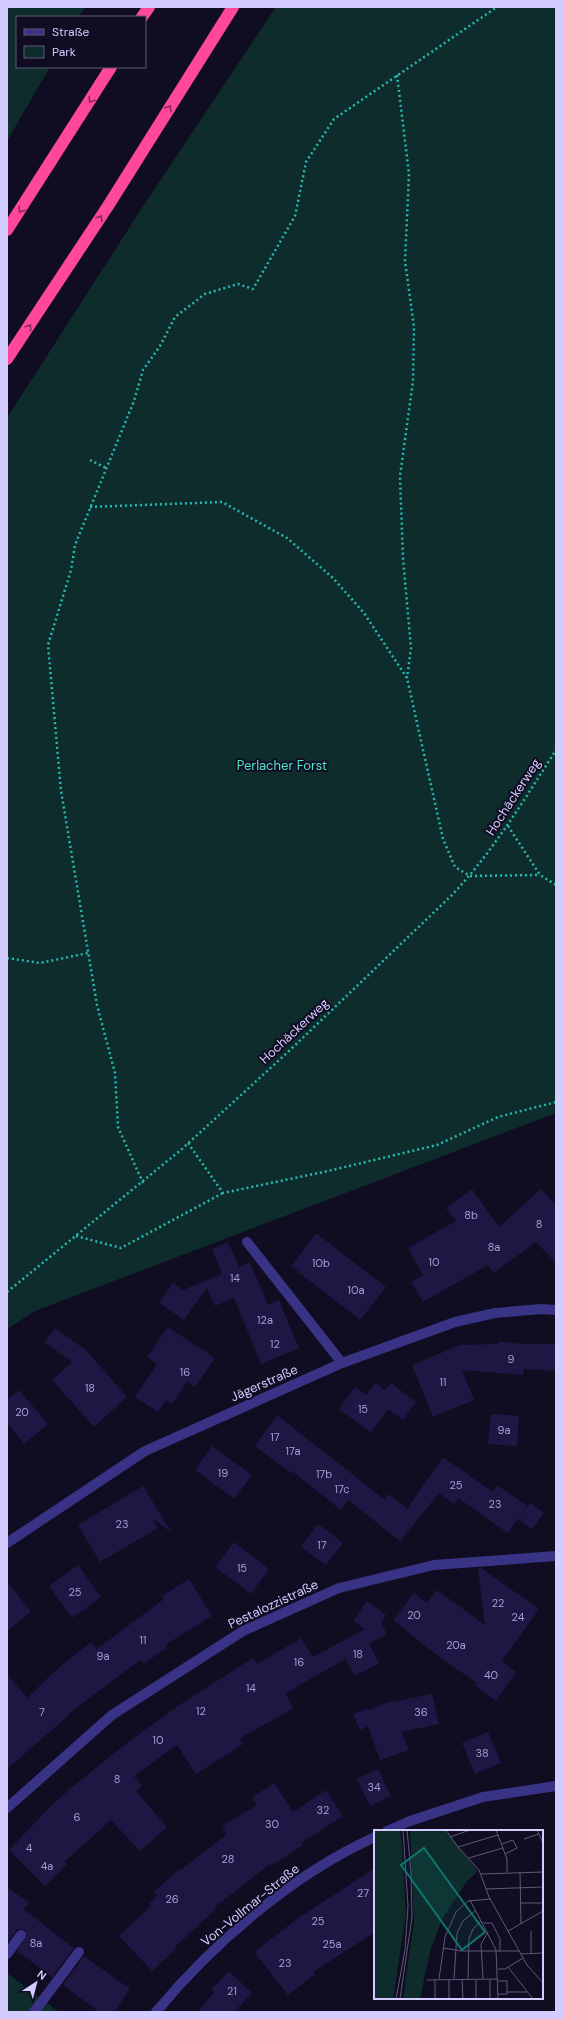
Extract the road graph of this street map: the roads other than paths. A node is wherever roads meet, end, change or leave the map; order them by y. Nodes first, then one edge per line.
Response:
1 (148, 7) edge
2 (233, 7) edge
3 (143, 16) edge
4 (110, 68) edge
5 (7, 230) edge
6 (7, 359) edge
7 (247, 1242) dead end
8 (556, 1310) edge
9 (342, 1362) junction
10 (7, 1543) edge
11 (556, 1556) edge
12 (556, 1786) edge
13 (7, 1808) edge
14 (389, 1830) edge
15 (374, 1837) edge
16 (21, 1935) dead end
17 (79, 1952) dead end
18 (7, 1954) edge
19 (34, 2012) edge
20 (156, 2012) edge

1 - 3 highway
6 -> 2 highway
4 -> 5 highway
7 - 9 street
8 - 9 street, Jägerstraße
9 - 10 street, Jägerstraße
11 - 13 street, Pestalozzistraße
12 - 14 street
15 - 20 street, Von-Vollmar-Straße
16 - 18 street
17 - 19 street

